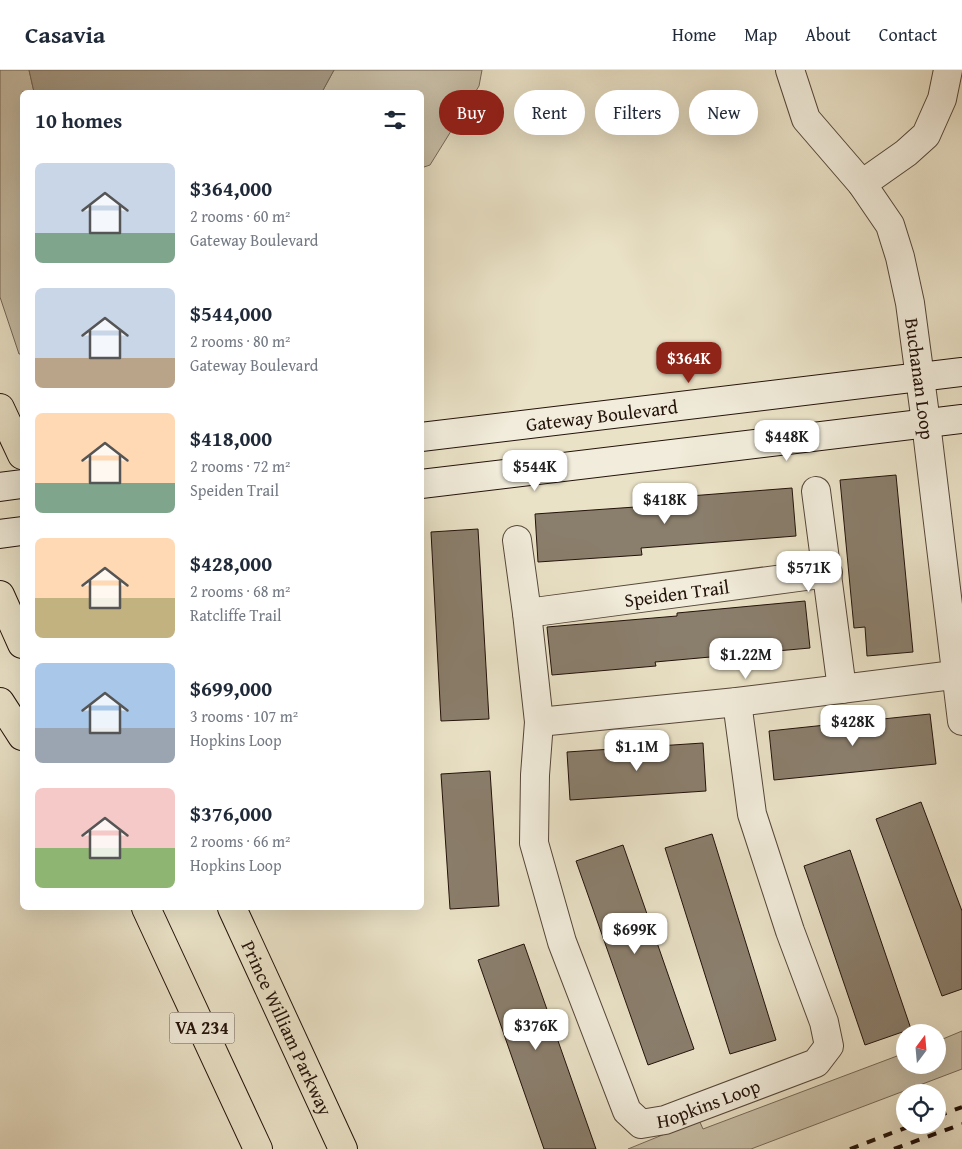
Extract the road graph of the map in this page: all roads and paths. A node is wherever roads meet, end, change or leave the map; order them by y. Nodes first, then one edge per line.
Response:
1 (790, 70) edge
2 (948, 70) edge
3 (862, 184) junction
4 (962, 372) edge
5 (919, 376) junction
6 (0, 408) edge
7 (962, 419) edge
8 (926, 423) junction
9 (424, 437) edge
10 (20, 451) edge
11 (20, 484) edge
12 (424, 484) edge
13 (0, 487) edge
14 (816, 491) dead end
15 (20, 531) edge
16 (0, 534) edge
17 (517, 540) dead end
18 (828, 574) junction
19 (0, 596) edge
20 (527, 613) junction
21 (20, 640) edge
22 (960, 674) edge
23 (842, 689) junction
24 (0, 702) edge
25 (737, 702) junction
26 (962, 721) edge
27 (539, 722) junction
28 (20, 733) edge
29 (126, 910) edge
30 (147, 910) edge
31 (233, 910) edge
32 (223, 1074) junction
33 (258, 1149) edge
34 (343, 1149) edge

1 - 3 street, Buchanan Loop
2 - 3 street
3 - 5 street, Buchanan Loop
4 - 5 street, Gateway Boulevard
5 - 8 street, Buchanan Loop
5 - 9 street, Gateway Boulevard
6 - 10 highway
7 - 8 street
8 - 12 street
8 - 22 street, Buchanan Loop
11 - 13 street
14 - 18 street
15 - 16 street
17 - 20 street
18 - 20 street, Speiden Trail
18 - 23 street
19 - 21 highway
20 - 27 street
22 - 23 street
22 - 26 street, Buchanan Loop
23 - 25 street
24 - 28 highway
25 - 27 street
25 - 27 street, Hopkins Loop
29 - 32 highway
30 - 32 highway, VA 234
31 - 34 highway, Prince William Parkway
32 - 33 highway, VA 234

